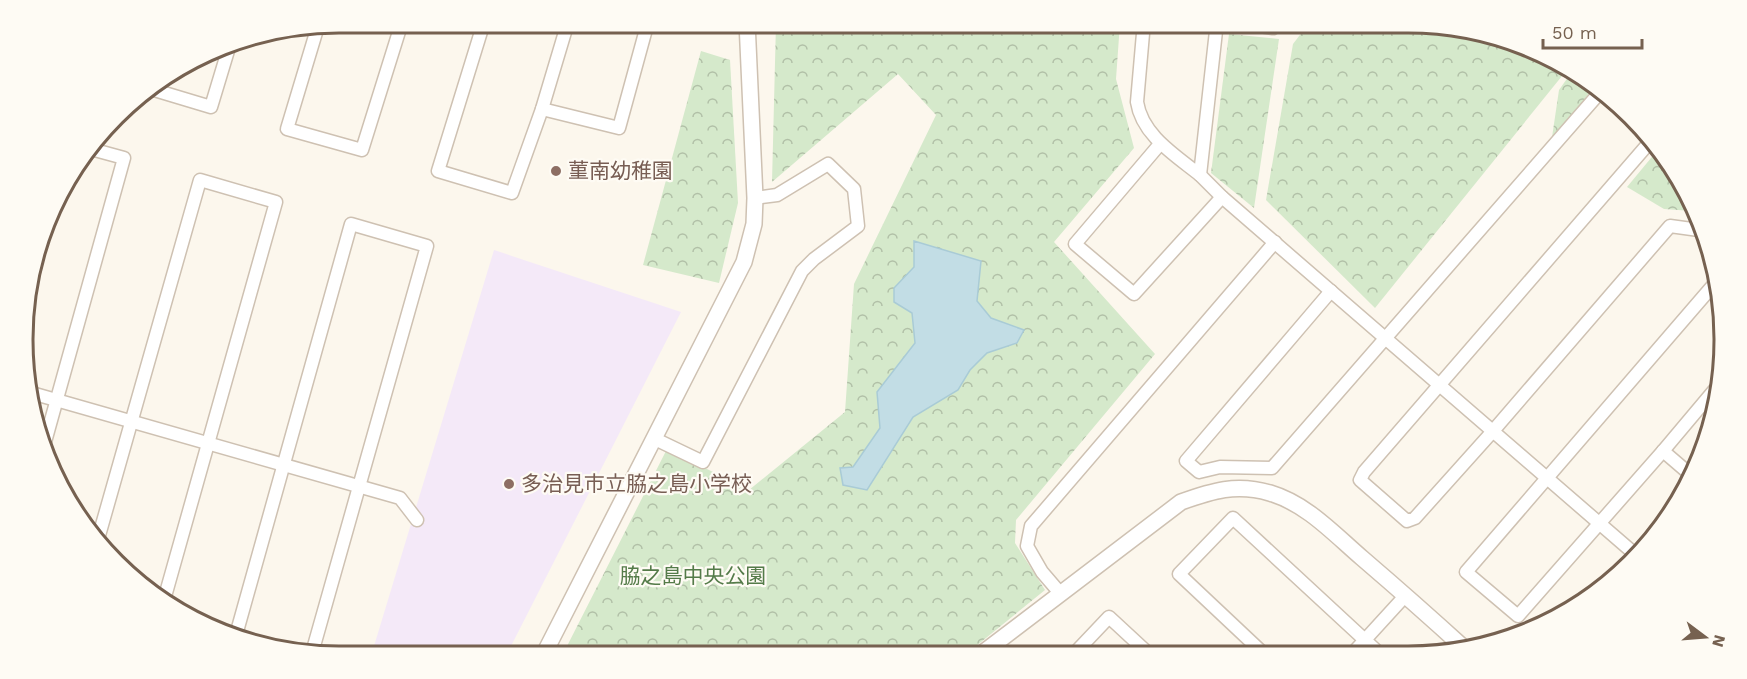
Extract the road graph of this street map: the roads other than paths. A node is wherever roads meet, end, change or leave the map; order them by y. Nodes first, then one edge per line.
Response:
1 (399, 33) edge
2 (481, 33) edge
3 (565, 33) edge
4 (645, 33) edge
5 (748, 33) edge
6 (1143, 33) edge
7 (1216, 33) edge
8 (315, 34) edge
9 (227, 54) edge
10 (160, 91) edge
11 (1596, 97) edge
12 (542, 110) junction
13 (1161, 144) junction
14 (1646, 147) edge
15 (98, 151) edge
16 (1200, 175) junction
17 (1222, 197) junction
18 (755, 198) junction
19 (1694, 229) edge
20 (1275, 242) junction
21 (1710, 290) edge
22 (1331, 291) junction
23 (1386, 338) junction
24 (1438, 385) junction
25 (38, 395) edge
26 (1708, 397) edge
27 (57, 400) junction
28 (132, 421) junction
29 (1493, 431) junction
30 (48, 433) edge
31 (655, 438) junction
32 (208, 442) junction
33 (1664, 451) junction
34 (284, 465) junction
35 (1685, 469) edge
36 (1548, 479) junction
37 (360, 486) junction
38 (417, 520) dead end
39 (1600, 524) junction
40 (100, 531) edge
41 (1630, 550) edge
42 (166, 592) edge
43 (1060, 593) junction
44 (1406, 596) junction
45 (238, 629) edge
46 (1365, 640) junction
47 (1457, 642) edge
48 (314, 645) edge
49 (548, 646) edge
50 (992, 646) edge
51 (1082, 646) edge
52 (1140, 646) edge
53 (1256, 646) edge
54 (1359, 646) edge
55 (1371, 646) edge

1 - 8 street
2 - 12 street
3 - 12 street
4 - 12 street
5 - 18 street
6 - 13 street
7 - 16 street
9 - 10 street
11 - 23 street
13 - 16 street
13 - 17 street
14 - 24 street
15 - 27 street
16 - 17 street
17 - 20 street
18 - 31 street
18 - 31 street
19 - 29 street
20 - 22 street
20 - 43 street
21 - 36 street
22 - 23 street
22 - 23 street
23 - 24 street
24 - 29 street
24 - 29 street
25 - 27 street
26 - 33 street
27 - 28 street
27 - 30 street
28 - 32 street
28 - 32 street
28 - 40 street
29 - 36 street
31 - 49 street
32 - 34 street
32 - 42 street
33 - 35 street
33 - 39 street
34 - 37 street
34 - 37 street
34 - 45 street
36 - 39 street
36 - 39 street
37 - 38 street
37 - 48 street
39 - 41 street
43 - 44 street
43 - 50 street
44 - 46 street
44 - 47 street
46 - 53 street
46 - 54 street
46 - 55 street
51 - 52 street

